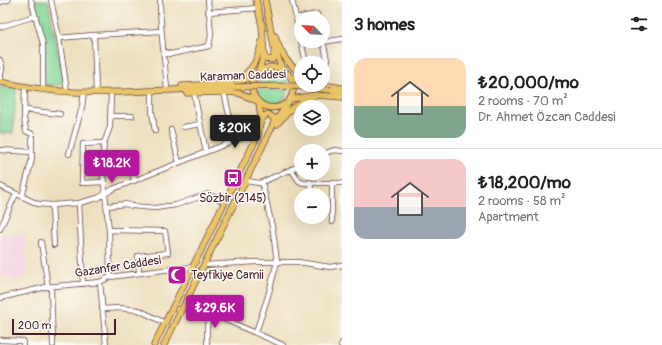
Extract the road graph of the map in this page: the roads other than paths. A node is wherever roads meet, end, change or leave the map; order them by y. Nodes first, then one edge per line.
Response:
1 (8, 0) edge
2 (31, 0) edge
3 (51, 0) edge
4 (160, 0) edge
5 (208, 0) edge
6 (256, 0) edge
7 (265, 0) edge
8 (292, 0) edge
9 (0, 2) edge
10 (258, 8) junction
11 (208, 12) junction
12 (295, 12) edge
13 (35, 16) junction
14 (269, 22) junction
15 (0, 27) edge
16 (161, 31) junction
17 (263, 34) junction
18 (94, 35) junction
19 (60, 38) junction
20 (342, 39) edge
21 (330, 40) edge
22 (274, 47) junction
23 (164, 52) junction
24 (264, 55) junction
25 (0, 60) edge
26 (282, 69) junction
27 (294, 69) edge
28 (257, 74) junction
29 (291, 77) junction
30 (294, 78) edge
31 (0, 82) edge
32 (234, 85) junction
33 (330, 86) edge
34 (26, 87) junction
35 (342, 88) edge
36 (43, 89) junction
37 (168, 90) junction
38 (67, 91) junction
39 (152, 91) junction
40 (84, 92) junction
41 (96, 92) junction
42 (111, 92) junction
43 (224, 92) junction
44 (342, 92) edge
45 (194, 93) junction
46 (316, 95) junction
47 (342, 97) edge
48 (289, 101) junction
49 (258, 102) junction
50 (25, 110) junction
51 (60, 114) dead end
52 (110, 116) junction
53 (132, 116) dead end
54 (261, 122) junction
55 (200, 124) junction
56 (273, 125) junction
57 (184, 128) dead end
58 (171, 130) dead end
59 (155, 131) dead end
60 (259, 131) junction
61 (270, 131) junction
62 (235, 140) junction
63 (104, 143) junction
64 (0, 150) edge
65 (342, 150) edge
66 (330, 151) edge
67 (32, 152) junction
68 (206, 152) junction
69 (69, 154) dead end
70 (178, 163) junction
71 (102, 166) junction
72 (294, 168) edge
73 (291, 169) junction
74 (134, 181) junction
75 (246, 181) junction
76 (104, 182) junction
77 (262, 182) junction
78 (310, 182) junction
79 (332, 182) junction
80 (342, 183) edge
81 (0, 186) edge
82 (311, 188) edge
83 (16, 194) junction
84 (105, 195) junction
85 (22, 197) junction
86 (225, 202) junction
87 (79, 203) junction
88 (52, 205) junction
89 (107, 206) junction
90 (332, 222) dead end
91 (0, 229) edge
92 (109, 230) junction
93 (41, 242) dead end
94 (54, 245) dead end
95 (277, 262) junction
96 (204, 265) junction
97 (342, 265) edge
98 (193, 267) junction
99 (139, 273) junction
100 (110, 277) junction
101 (100, 282) junction
102 (83, 284) junction
103 (50, 287) junction
104 (0, 298) edge
105 (188, 298) junction
106 (102, 309) junction
107 (210, 312) junction
108 (165, 323) junction
109 (256, 332) junction
110 (0, 340) edge
111 (23, 345) edge
112 (53, 345) edge
113 (106, 345) edge
114 (154, 345) edge
115 (164, 345) edge
116 (207, 345) edge
117 (283, 345) edge

1 - 9 street
2 - 13 street
3 - 19 street
4 - 16 street
5 - 11 street
6 - 10 main road
7 - 14 main road
8 - 12 street
10 - 11 street
10 - 17 main road
11 - 23 street
13 - 15 street
13 - 36 street
14 - 22 main road
14 - 27 main road
16 - 18 street
16 - 23 street
17 - 24 main road
17 - 32 main road
18 - 19 street
18 - 41 street
19 - 38 street
20 - 21 street
22 - 24 main road
22 - 26 main road
23 - 37 street
24 - 28 main road
25 - 31 street
26 - 28 main road
26 - 29 main road
28 - 32 main road, Karaman Caddesi
28 - 49 main road
29 - 30 main road
29 - 48 main road
31 - 34 main road, Karaman Caddesi
32 - 37 main road, Karaman Caddesi
32 - 44 main road, Karaman Caddesi, bridge
33 - 35 main road
34 - 36 main road, Karaman Caddesi
34 - 50 street
36 - 38 main road, Karaman Caddesi
37 - 39 main road, Karaman Caddesi
37 - 45 main road, Karaman Caddesi
38 - 40 main road, Karaman Caddesi
39 - 42 main road, Karaman Caddesi
39 - 59 street
40 - 41 main road, Karaman Caddesi
40 - 69 street
41 - 42 main road, Karaman Caddesi
42 - 52 street
43 - 45 main road, Karaman Caddesi
43 - 49 main road, Karaman Caddesi
43 - 62 street
45 - 55 street
46 - 47 main road
46 - 48 main road
46 - 61 main road
48 - 49 main road
48 - 56 main road
49 - 54 main road
50 - 51 street
50 - 67 street
52 - 53 street
52 - 63 street
54 - 56 main road
54 - 60 main road
55 - 57 street
55 - 68 street
56 - 61 main road
58 - 70 street
60 - 62 street
60 - 86 main road
61 - 75 main road
62 - 68 street
63 - 71 street
63 - 76 street
64 - 67 street
65 - 66 street
67 - 85 street
68 - 70 street
70 - 74 street
71 - 74 street
71 - 76 street
72 - 73 street
73 - 77 street
73 - 78 street
74 - 84 street
75 - 77 street
75 - 96 main road
76 - 84 street
77 - 95 street
78 - 79 street
78 - 82 street
79 - 80 street
79 - 90 street
81 - 83 street
83 - 85 street
83 - 91 street
84 - 87 street
84 - 89 street
85 - 88 street
86 - 89 street
86 - 98 main road
87 - 88 street
87 - 102 street
88 - 94 street
89 - 92 street
92 - 99 street
92 - 100 street
93 - 103 street
95 - 96 street
95 - 97 street
95 - 109 street
96 - 105 main road
98 - 99 street, Gazanfer Caddesi
98 - 108 main road
99 - 100 street, Gazanfer Caddesi
100 - 101 street, Gazanfer Caddesi
101 - 102 street, Gazanfer Caddesi
101 - 106 street
102 - 103 street, Gazanfer Caddesi
103 - 104 street, Gazanfer Caddesi
103 - 112 street
105 - 107 street
105 - 115 main road
106 - 108 street
106 - 113 street
107 - 109 street
107 - 116 street
108 - 114 main road
109 - 117 street
110 - 111 street

